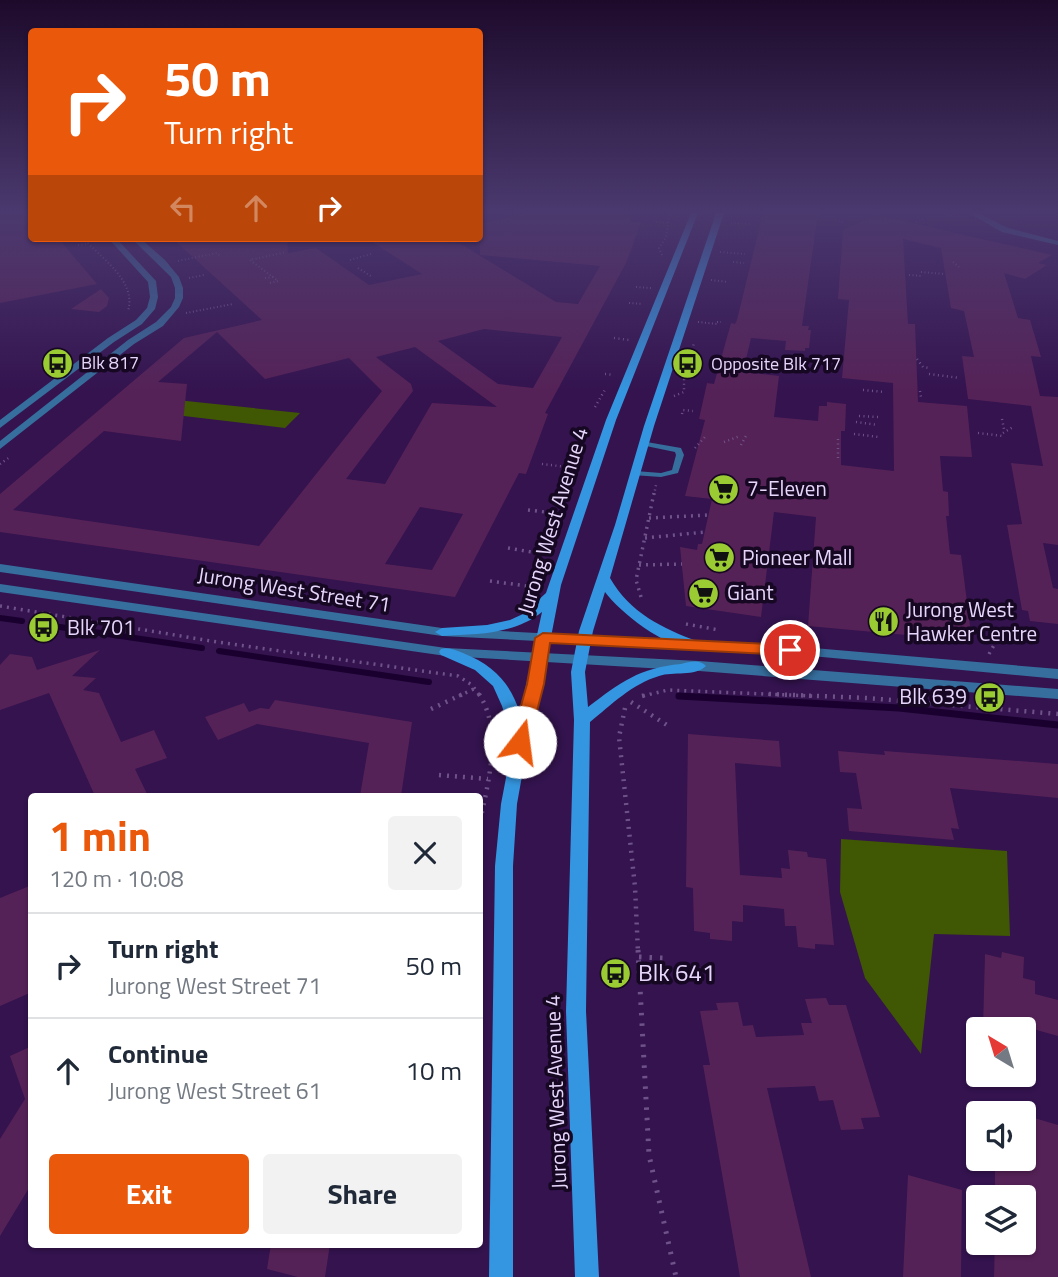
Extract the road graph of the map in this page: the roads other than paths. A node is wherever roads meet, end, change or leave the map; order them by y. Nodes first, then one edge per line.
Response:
1 (144, 273) edge
2 (171, 273) edge
3 (671, 273) edge
4 (700, 273) edge
5 (0, 425) edge
6 (644, 443) junction
7 (0, 446) edge
8 (635, 473) junction
9 (0, 568) edge
10 (604, 578) junction
11 (555, 586) junction
12 (0, 588) edge
13 (442, 632) junction
14 (543, 638) junction
15 (583, 641) junction
16 (694, 645) junction
17 (446, 652) junction
18 (540, 658) junction
19 (581, 660) junction
20 (699, 666) junction
21 (1058, 674) edge
22 (1058, 694) edge
23 (582, 720) junction
24 (520, 742) junction
25 (501, 1277) edge
26 (587, 1277) edge

1 - 5 street
2 - 7 street
3 - 11 main road, Jurong West Avenue 4
4 - 6 main road, Jurong West Avenue 4
6 - 8 main road, Jurong West Avenue 4
6 - 8 lane
8 - 10 main road, Jurong West Avenue 4
9 - 13 street, Jurong West Street 71
10 - 15 main road, Jurong West Avenue 4
10 - 16 main road
11 - 13 main road
11 - 14 main road, Jurong West Avenue 4
12 - 17 street, Jurong West Street 71
13 - 14 street, Jurong West Street 71
14 - 15 street, Jurong West Street 71
14 - 18 main road, Jurong West Avenue 4
15 - 16 street, Jurong West Street 71
15 - 19 main road, Jurong West Avenue 4
16 - 21 street, Jurong West Street 71
17 - 18 street, Jurong West Street 71
17 - 24 main road
18 - 19 street, Jurong West Street 71
18 - 24 main road, Jurong West Avenue 4
19 - 20 street, Jurong West Street 71
19 - 23 main road, Jurong West Avenue 4
20 - 22 street, Jurong West Street 71
20 - 23 main road
23 - 26 main road, Jurong West Avenue 4
24 - 25 main road, Jurong West Avenue 4

